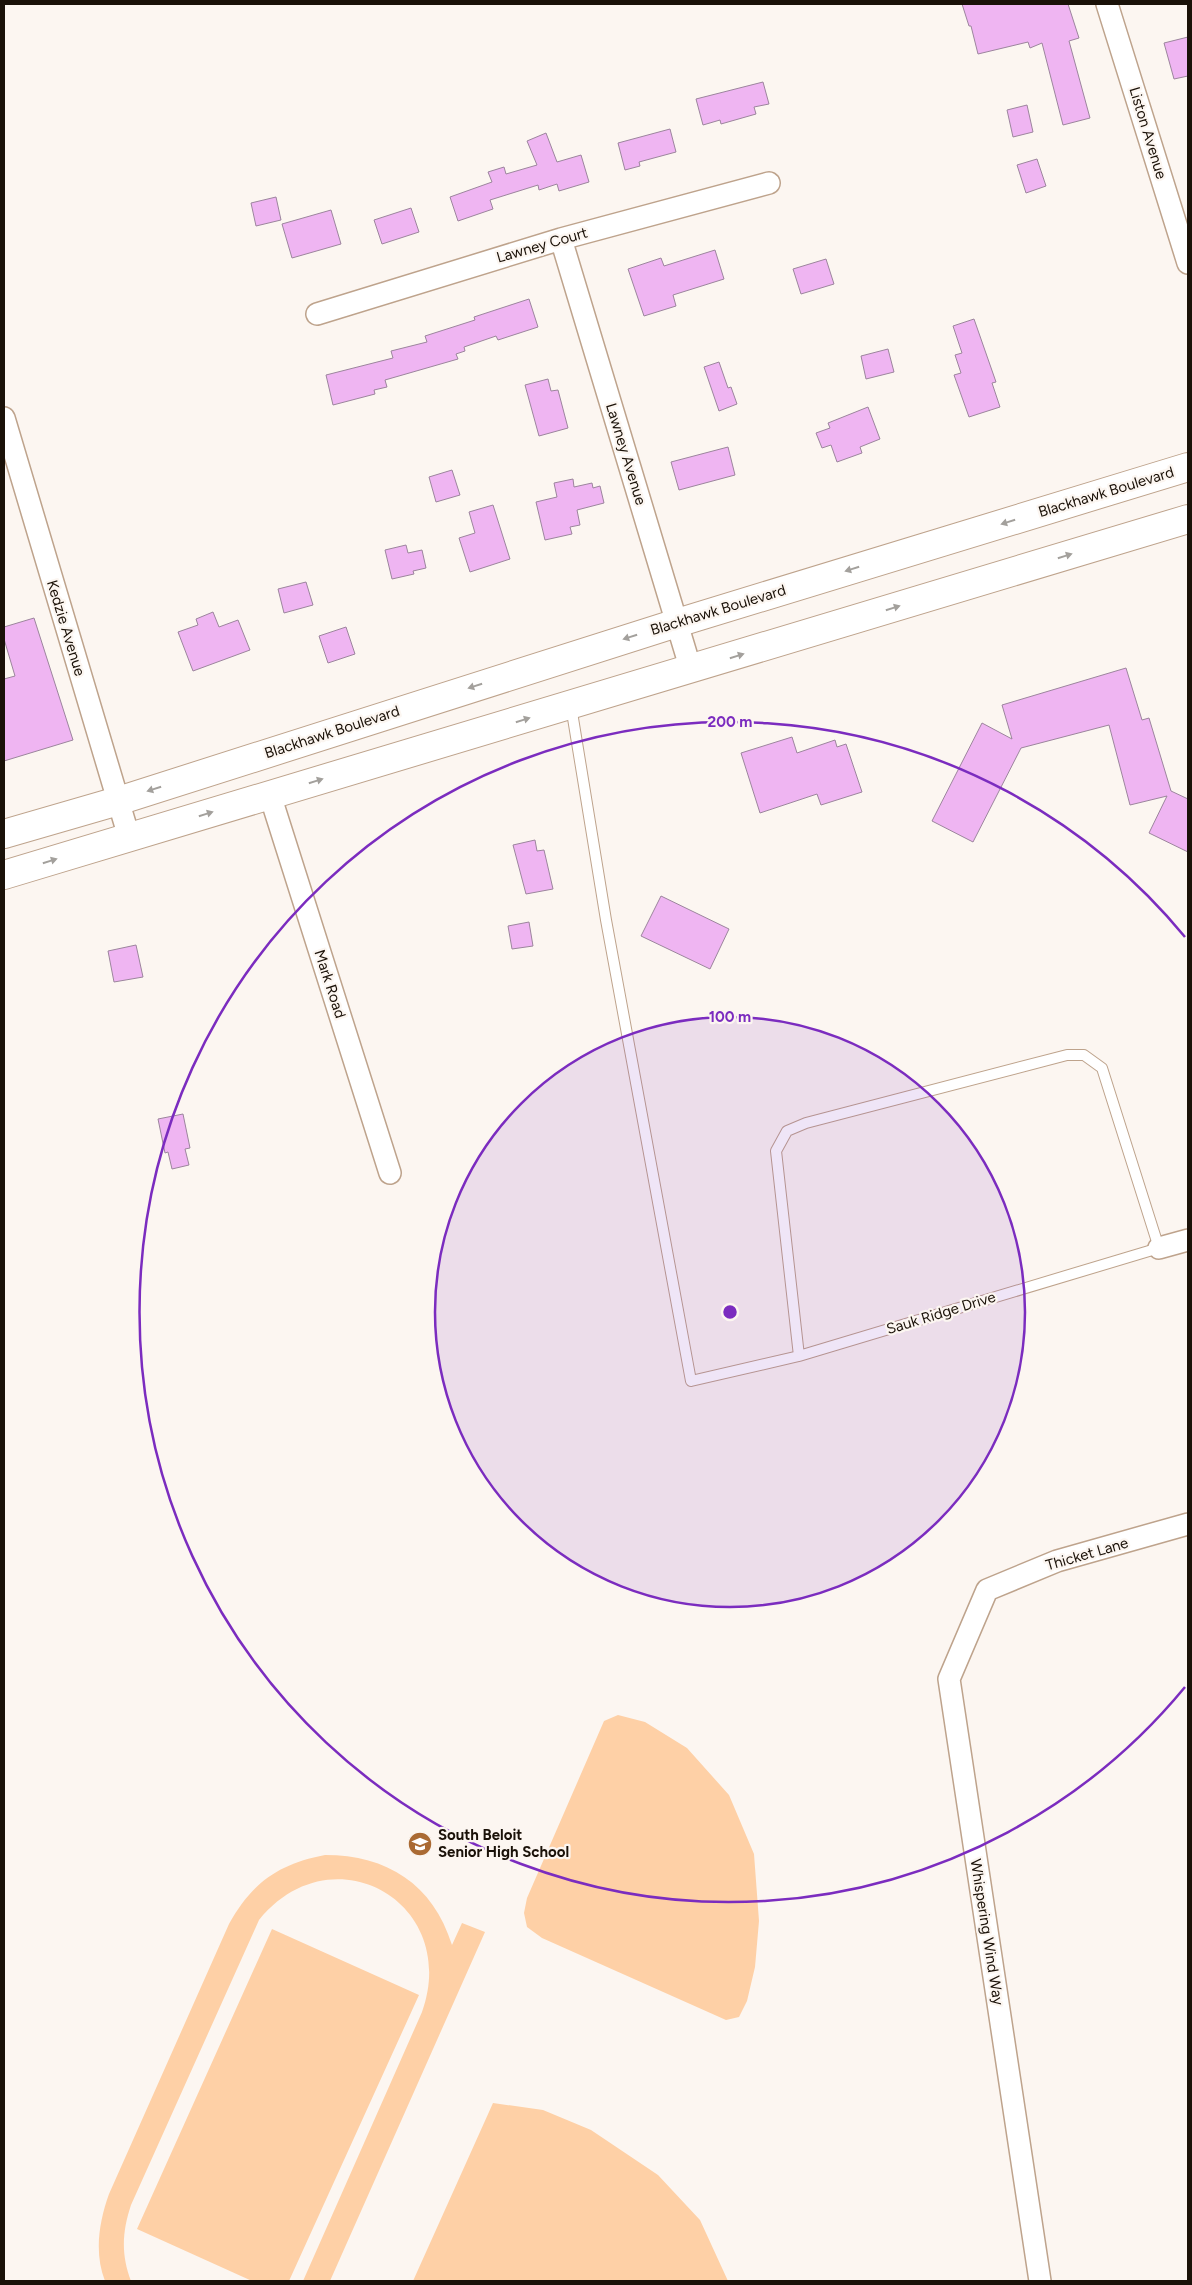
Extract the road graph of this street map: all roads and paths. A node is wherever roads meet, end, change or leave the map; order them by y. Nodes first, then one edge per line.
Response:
1 (1107, 4) edge
2 (769, 183) dead end
3 (561, 239) junction
4 (1188, 263) edge
5 (317, 314) dead end
6 (4, 418) edge
7 (1188, 467) edge
8 (1188, 519) edge
9 (677, 622) junction
10 (691, 670) junction
11 (570, 705) junction
12 (270, 795) junction
13 (118, 801) junction
14 (4, 834) edge
15 (129, 837) junction
16 (4, 875) edge
17 (390, 1173) dead end
18 (1188, 1240) edge
19 (1159, 1248) junction
20 (799, 1356) junction
21 (1188, 1524) edge
22 (987, 1590) joint
23 (1040, 2281) edge

1 - 4 street, Liston Avenue
2 - 3 street, Lawney Court
3 - 5 street, Lawney Court
3 - 9 street, Lawney Avenue
6 - 13 street, Kedzie Avenue
7 -> 9 main road, Blackhawk Boulevard
10 -> 8 main road
9 - 10 street, Lawney Avenue
9 -> 13 main road, Blackhawk Boulevard
10 - 11 main road
12 -> 11 main road
11 - 20 lane, Sauk Ridge Drive
15 -> 12 main road
12 - 17 street, Mark Road
13 - 14 main road, Blackhawk Boulevard
13 - 15 street, Kedzie Avenue
16 -> 15 main road
18 - 19 street, Sauk Ridge Drive
19 - 20 lane, Sauk Ridge Drive
19 - 20 lane
21 - 22 street, Thicket Lane
22 - 23 street, Whispering Wind Way

